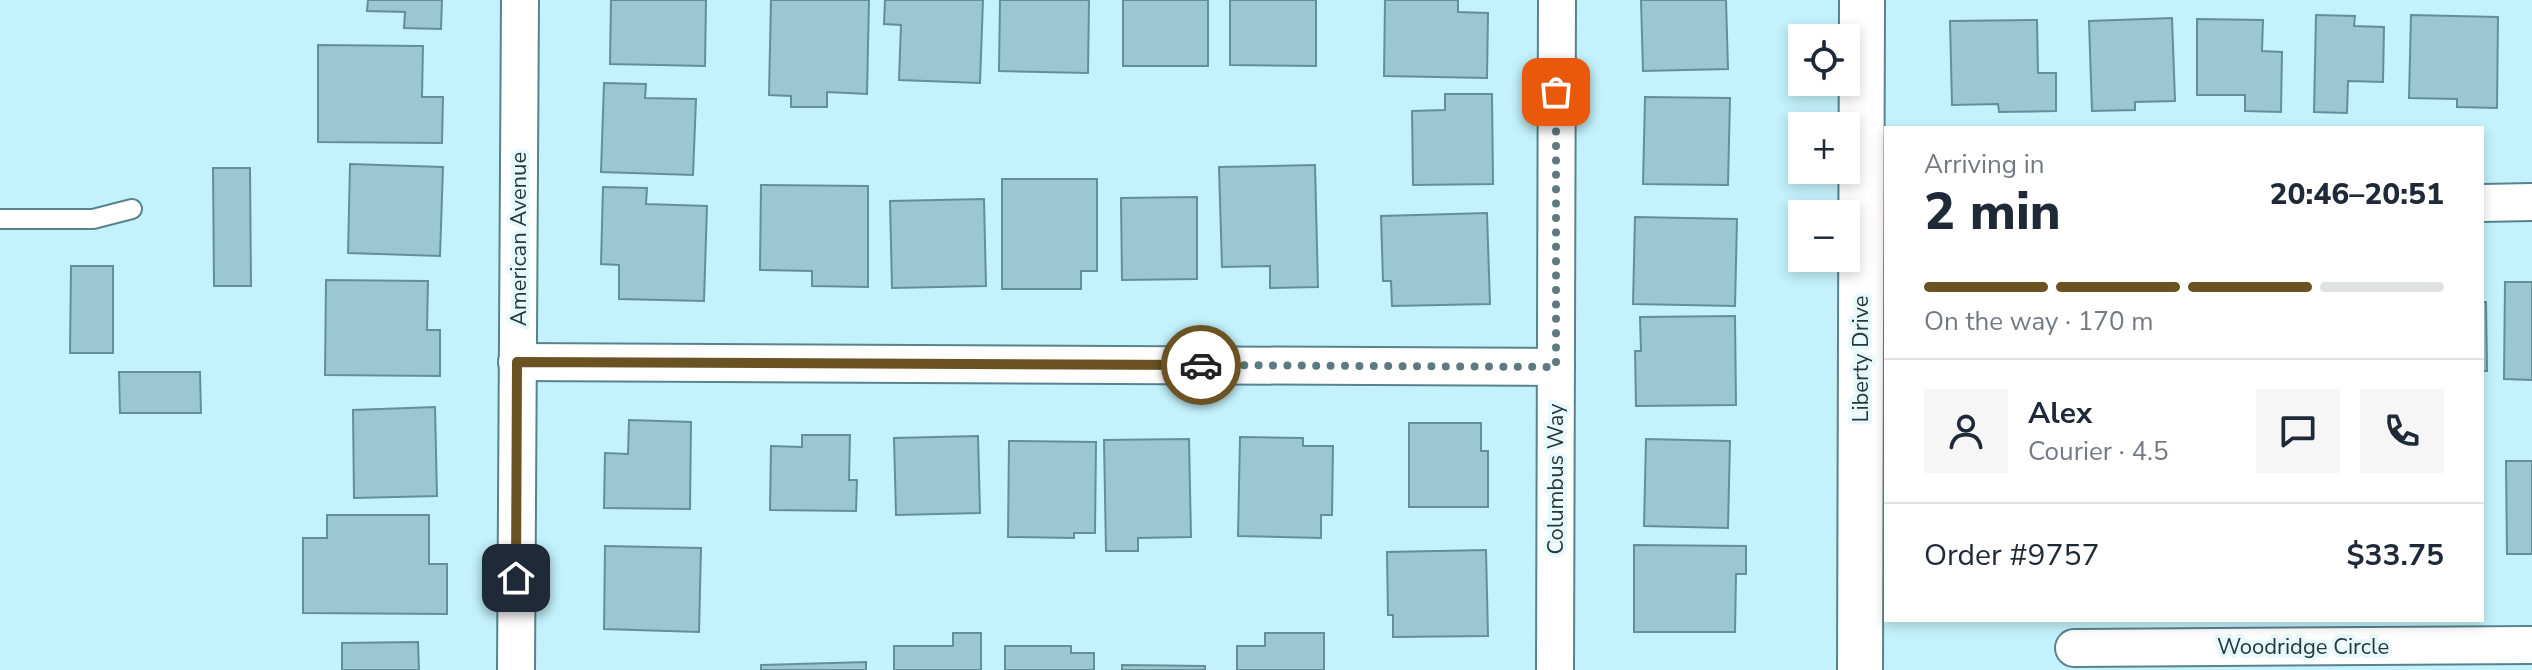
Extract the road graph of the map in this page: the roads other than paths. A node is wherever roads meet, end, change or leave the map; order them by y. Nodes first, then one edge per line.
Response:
1 (520, 0) edge
2 (1557, 0) edge
3 (1862, 0) edge
4 (2532, 202) edge
5 (2484, 203) edge
6 (132, 209) dead end
7 (1873, 210) edge
8 (0, 219) edge
9 (517, 362) junction
10 (1556, 367) junction
11 (2532, 645) edge
12 (2074, 648) dead end
13 (516, 670) edge
14 (1555, 670) edge
15 (1860, 670) edge

1 - 9 street, American Avenue
2 - 10 street, Columbus Way
3 - 7 street, Liberty Drive
4 - 5 street
6 - 8 lane
7 - 15 street, Liberty Drive
9 - 10 street
9 - 13 street, American Avenue
10 - 14 street, Columbus Way
11 - 12 street, Woodridge Circle

